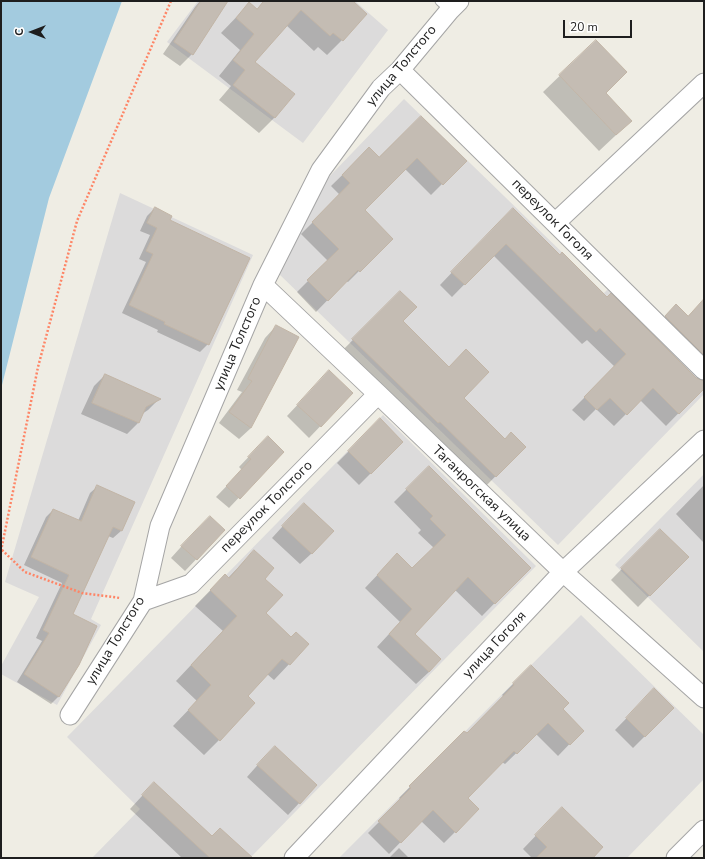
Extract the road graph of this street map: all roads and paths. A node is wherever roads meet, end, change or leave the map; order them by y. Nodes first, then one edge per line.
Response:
1 (171, 1) edge
2 (450, 4) edge
3 (400, 70) junction
4 (704, 84) edge
5 (555, 223) junction
6 (263, 286) junction
7 (704, 370) edge
8 (378, 394) junction
9 (704, 440) edge
10 (1, 550) edge
11 (562, 572) junction
12 (143, 601) junction
13 (704, 698) edge
14 (70, 715) dead end
15 (704, 830) edge
16 (294, 858) edge
17 (676, 858) edge

1 - 10 path
2 - 3 street, улица Толстого
3 - 5 street, переулок Гоголя
3 - 6 street, улица Толстого
4 - 5 street
5 - 7 street, переулок Гоголя
6 - 8 street, Таганрогская улица
6 - 12 street, улица Толстого
8 - 11 street, Таганрогская улица
8 - 12 street, переулок Толстого
9 - 11 street, улица Гоголя
10 - 12 path
11 - 13 street, Таганрогская улица
11 - 16 street, улица Гоголя
12 - 14 street, улица Толстого
15 - 17 street

